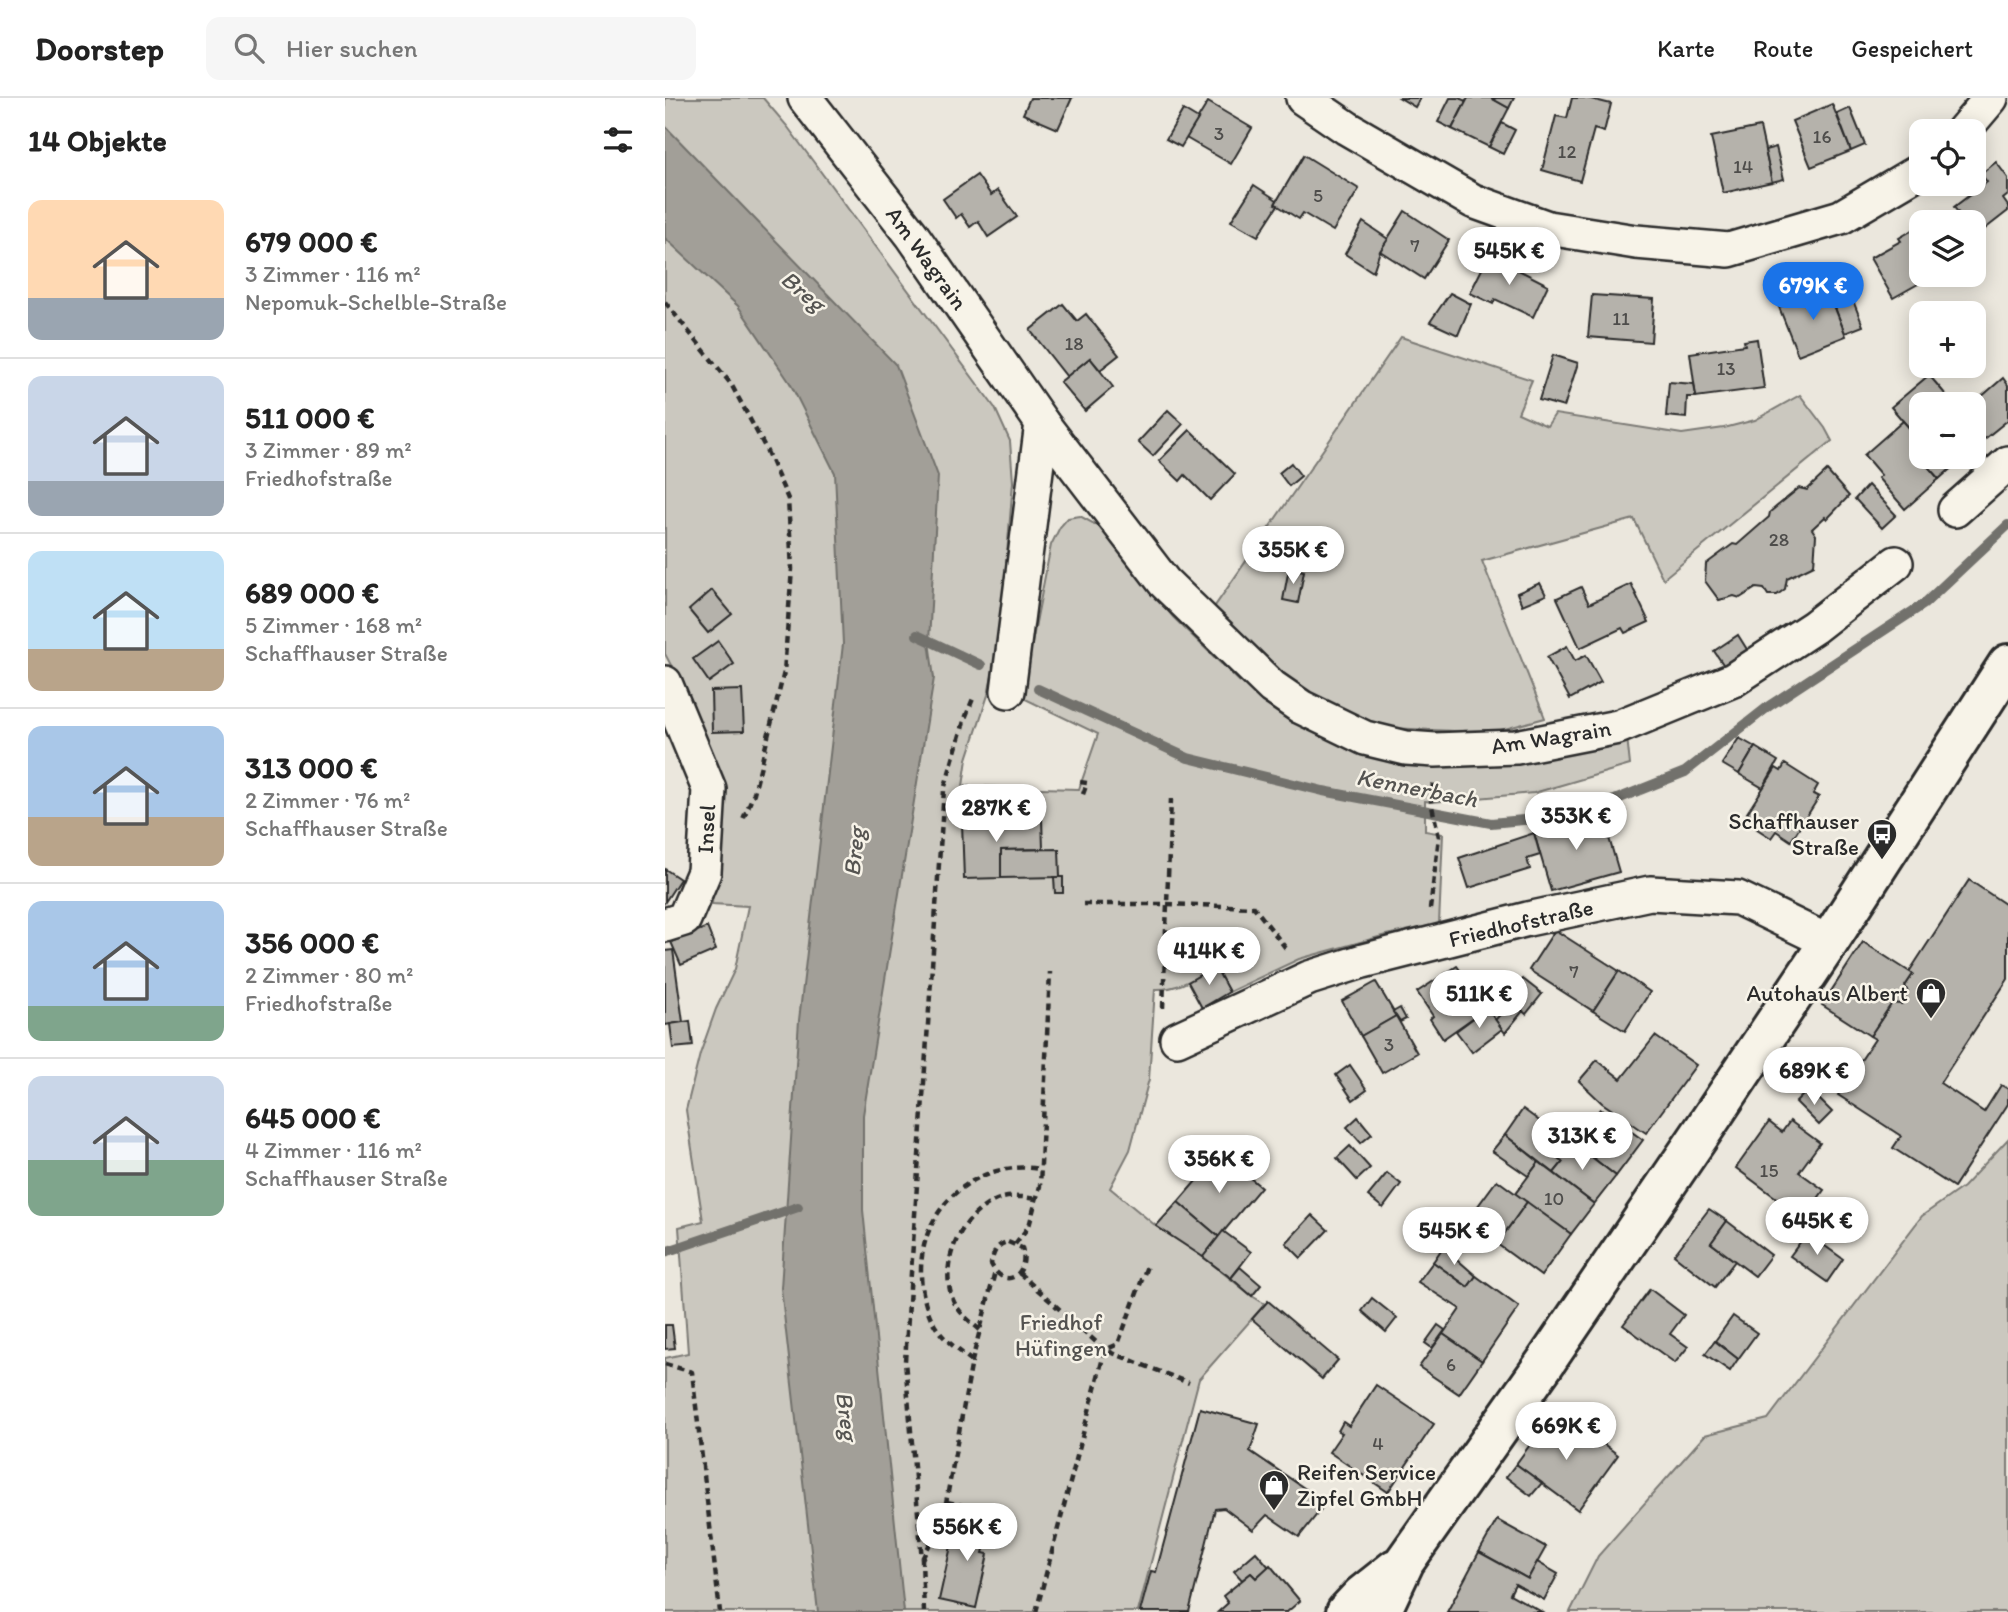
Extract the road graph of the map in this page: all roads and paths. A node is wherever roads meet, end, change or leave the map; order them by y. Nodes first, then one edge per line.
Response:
1 (805, 98) edge
2 (1303, 98) edge
3 (1991, 98) edge
4 (1973, 119) edge
5 (1909, 177) edge
6 (665, 302) edge
7 (1042, 423) junction
8 (2008, 463) edge
9 (1955, 510) dead end
10 (1896, 563) dead end
11 (2008, 664) edge
12 (665, 682) edge
13 (1008, 691) joint
14 (1080, 782) dead end
15 (1082, 797) dead end
16 (1171, 799) dead end
17 (1431, 802) dead end
18 (739, 831) dead end
19 (1083, 904) dead end
20 (1167, 904) junction
21 (665, 925) edge
22 (1829, 942) junction
23 (1425, 945) junction
24 (1050, 972) dead end
25 (1309, 978) junction
26 (1177, 1039) joint
27 (1041, 1169) junction
28 (1037, 1199) junction
29 (1015, 1244) junction
30 (1147, 1266) dead end
31 (995, 1272) junction
32 (1019, 1273) junction
33 (980, 1330) junction
34 (1105, 1350) junction
35 (972, 1362) junction
36 (665, 1364) edge
37 (1189, 1383) dead end
38 (947, 1502) junction
39 (981, 1509) dead end
40 (922, 1560) junction
41 (1405, 1561) junction
42 (720, 1612) edge
43 (924, 1612) edge
44 (1036, 1612) edge
45 (1346, 1612) edge
46 (1381, 1612) edge

1 - 7 street, Am Wagrain
2 - 5 street
3 - 4 street
6 - 18 path
7 - 10 street, Am Wagrain
7 - 13 street
8 - 9 street
11 - 22 main road
12 - 21 street, Insel
13 - 40 path
14 - 15 path
16 - 20 path
17 - 23 path
19 - 20 path
20 - 25 path
20 - 26 path
22 - 23 street, Friedhofstraße
22 - 41 main road
23 - 25 street, Friedhofstraße
24 - 27 path
25 - 26 street, Friedhofstraße
27 - 28 path
27 - 35 path
28 - 29 path
28 - 33 path
29 - 31 path
29 - 32 path
30 - 34 path
31 - 32 path
31 - 33 path
32 - 34 path
33 - 35 path
34 - 37 path
34 - 44 path
35 - 38 path
36 - 42 path
38 - 39 path
38 - 40 path
40 - 43 path
41 - 45 main road
41 - 46 main road

